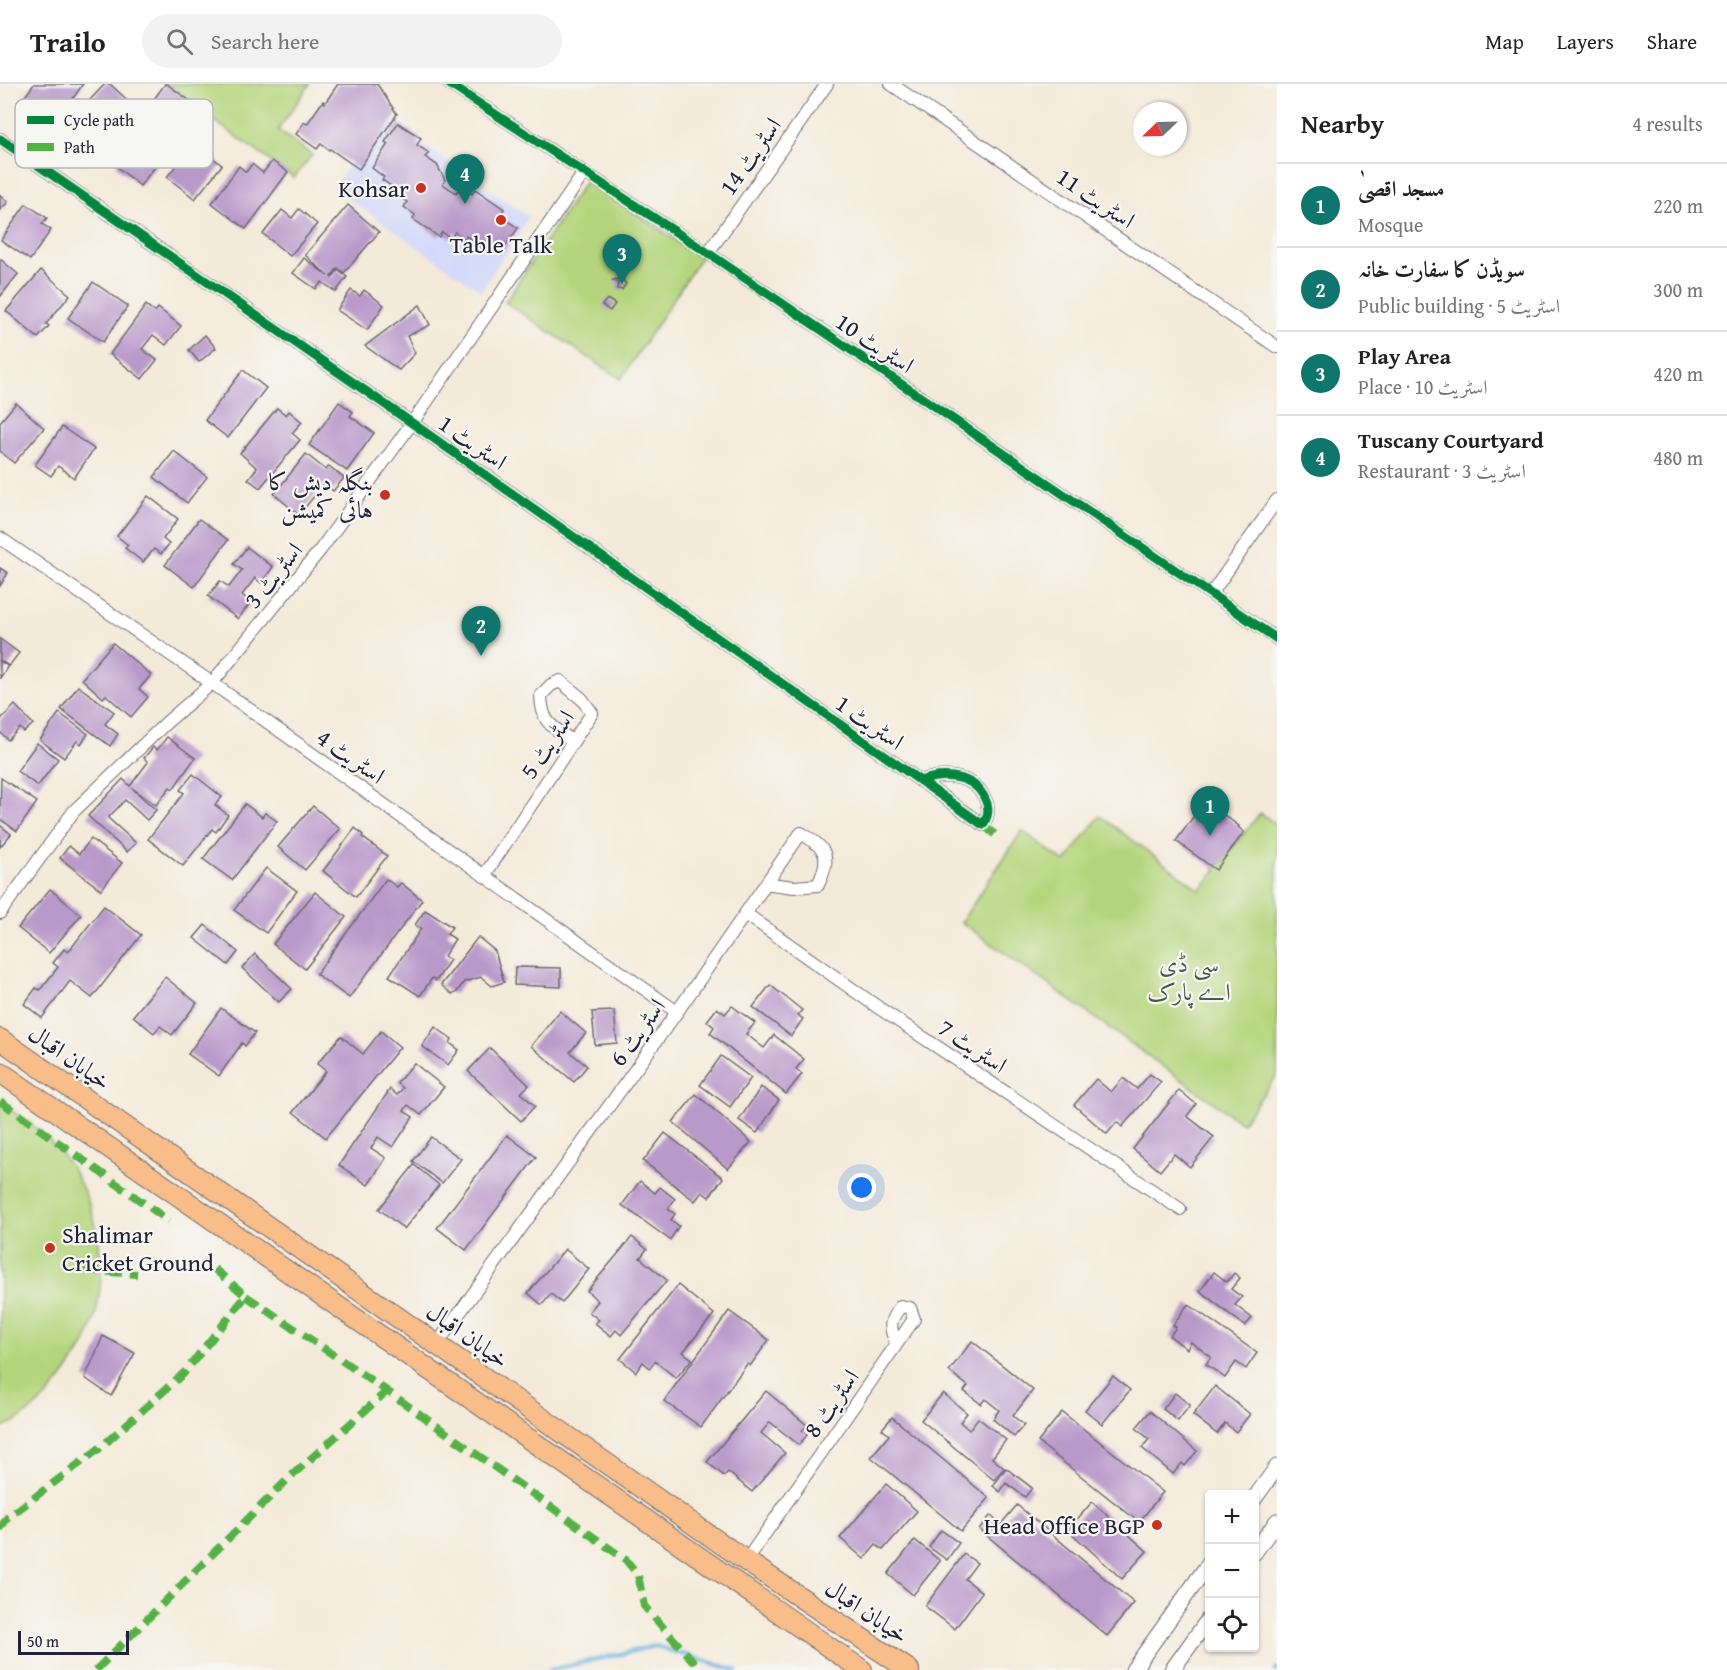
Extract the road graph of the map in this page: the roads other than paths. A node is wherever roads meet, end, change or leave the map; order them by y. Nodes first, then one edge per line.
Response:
1 (449, 84) edge
2 (827, 84) edge
3 (891, 84) edge
4 (0, 139) edge
5 (15, 149) edge
6 (42, 168) edge
7 (584, 173) junction
8 (708, 253) junction
9 (1277, 347) edge
10 (412, 423) junction
11 (1277, 500) edge
12 (0, 538) edge
13 (1211, 594) junction
14 (1277, 639) edge
15 (212, 683) junction
16 (572, 741) dead end
17 (920, 781) junction
18 (484, 876) junction
19 (771, 884) dead end
20 (0, 913) edge
21 (746, 914) junction
22 (677, 1012) junction
23 (0, 1039) edge
24 (0, 1072) edge
25 (196, 1177) junction
26 (181, 1198) junction
27 (1180, 1209) dead end
28 (896, 1343) dead end
29 (437, 1344) junction
30 (1277, 1467) edge
31 (1259, 1491) edge
32 (1277, 1521) edge
33 (1259, 1546) edge
34 (746, 1561) junction
35 (1205, 1568) edge
36 (1205, 1623) edge
37 (862, 1670) edge
38 (909, 1670) edge
39 (1133, 1670) edge
40 (1172, 1670) edge

1 - 7 street, اسٹریٹ 10
2 - 8 street, اسٹریٹ 14
3 - 9 street, اسٹریٹ 11
4 - 5 street, اسٹریٹ 1
6 - 10 street, اسٹریٹ 1
7 - 8 street, اسٹریٹ 10
7 - 10 street, اسٹریٹ 3
8 - 13 street, اسٹریٹ 10
10 - 15 street, اسٹریٹ 3
10 - 17 street, اسٹریٹ 1
11 - 13 street
12 - 15 street, اسٹریٹ 4
13 - 14 street, اسٹریٹ 10
15 - 18 street, اسٹریٹ 4
15 - 20 street, اسٹریٹ 3
16 - 18 street, اسٹریٹ 5
17 - 17 street, اسٹریٹ 1
18 - 22 street, اسٹریٹ 4
19 - 21 street, اسٹریٹ 6
21 - 22 street, اسٹریٹ 6
21 - 27 street, اسٹریٹ 7
22 - 29 street, اسٹریٹ 6
23 - 25 main road, خیابان اقبال
24 - 26 main road
25 - 26 main road
25 - 29 main road, خیابان اقبال
26 - 37 main road
28 - 34 street, اسٹریٹ 8
29 - 34 main road, خیابان اقبال
30 - 31 street
32 - 33 street
34 - 38 main road, خیابان اقبال
35 - 39 street
36 - 40 street

